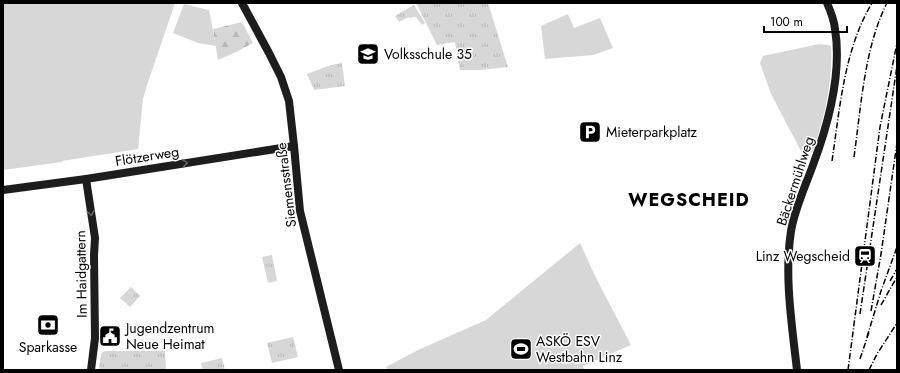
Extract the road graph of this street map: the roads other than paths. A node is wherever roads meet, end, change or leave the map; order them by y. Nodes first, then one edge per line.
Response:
1 (242, 3) edge
2 (827, 3) edge
3 (294, 146) junction
4 (86, 179) junction
5 (3, 190) edge
6 (91, 370) edge
7 (340, 370) edge
8 (797, 370) edge

1 - 3 street, Siemensstraße
2 - 8 street, Bäckermühlweg
4 -> 3 street, Flötzerweg
3 - 7 street, Siemensstraße
4 - 5 street, Flötzerweg
4 -> 6 street, Im Haidgattern

